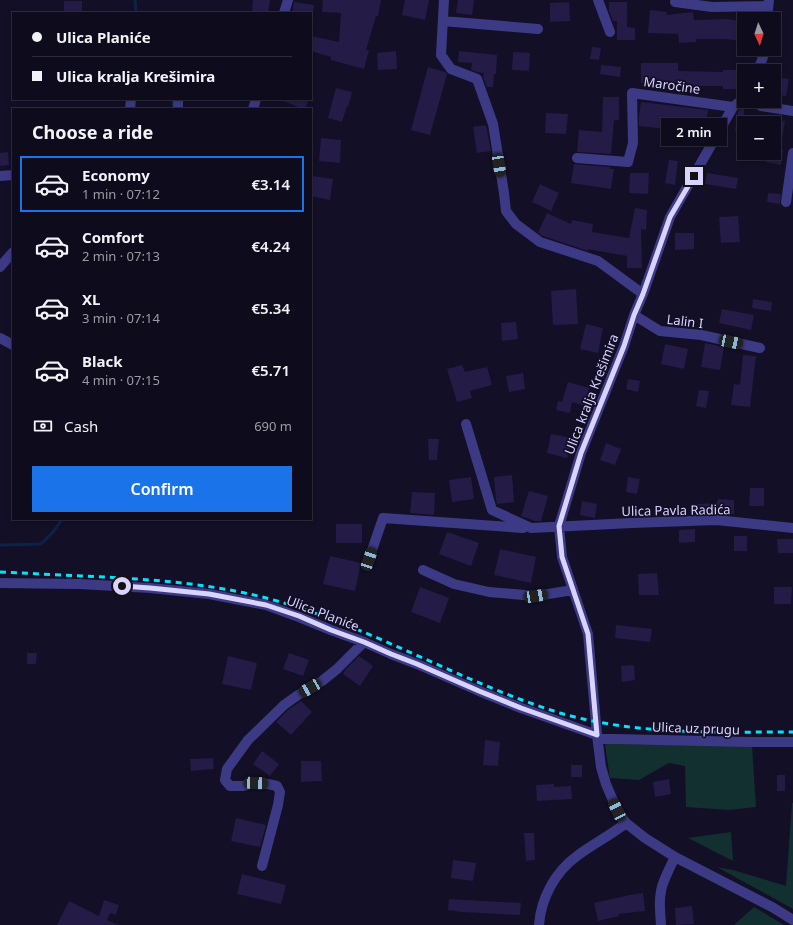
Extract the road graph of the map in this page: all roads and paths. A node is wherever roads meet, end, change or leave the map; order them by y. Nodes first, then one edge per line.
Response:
1 (288, 0) edge
2 (444, 0) edge
3 (598, 0) edge
4 (675, 2) dead end
5 (768, 3) edge
6 (284, 12) edge
7 (443, 21) junction
8 (538, 29) dead end
9 (610, 32) dead end
10 (737, 104) edge
11 (733, 107) junction
12 (774, 108) edge
13 (793, 111) edge
14 (793, 153) edge
15 (577, 158) dead end
16 (12, 175) edge
17 (0, 176) edge
18 (786, 202) dead end
19 (12, 253) edge
20 (0, 267) edge
21 (643, 294) junction
22 (634, 315) junction
23 (0, 338) edge
24 (12, 344) edge
25 (760, 348) dead end
26 (466, 424) dead end
27 (559, 526) junction
28 (531, 528) junction
29 (793, 528) edge
30 (369, 559) dead end
31 (423, 570) dead end
32 (0, 583) edge
33 (573, 590) junction
34 (364, 642) junction
35 (598, 737) junction
36 (793, 742) edge
37 (626, 823) junction
38 (675, 858) junction
39 (262, 866) dead end
40 (793, 920) edge
41 (539, 925) edge
42 (661, 925) edge

1 - 6 street
2 - 7 street
3 - 9 street
4 - 5 street
7 - 8 street
7 - 21 street
10 - 11 street, Ulica kralja Krešimira
11 - 15 street, Maročine
11 - 21 street, Ulica kralja Krešimira
12 - 13 street
14 - 18 street
16 - 17 street
19 - 20 street
21 - 22 street, Ulica kralja Krešimira
22 - 25 street, Lalin I
22 - 27 street, Ulica kralja Krešimira
23 - 24 street
26 - 28 street
27 - 28 street, Ulica Pavla Radića
27 - 29 street, Ulica Pavla Radića
27 - 33 street, Ulica kralja Krešimira
28 - 30 street, Ulica Pavla Radića
31 - 33 street
32 - 34 street, Ulica Planiće
33 - 35 street, Ulica kralja Krešimira
34 - 35 street, Ulica Planiće
34 - 39 street
35 - 36 street, Ulica uz prugu
35 - 37 street, Ulica kralja Krešimira
37 - 38 street, Ulica kralja Krešimira
37 - 41 street
38 - 40 street, Ulica kralja Krešimira
38 - 42 street

